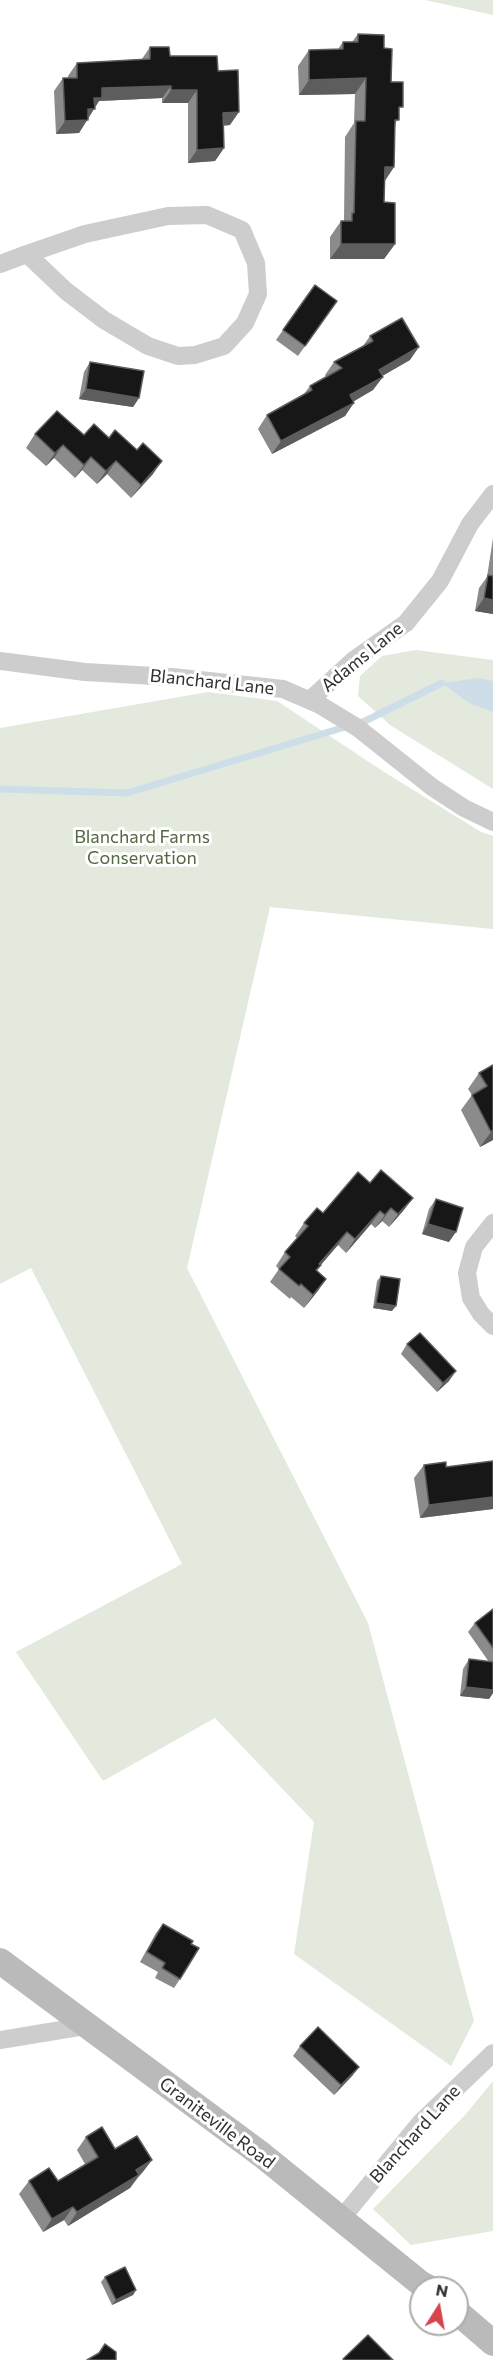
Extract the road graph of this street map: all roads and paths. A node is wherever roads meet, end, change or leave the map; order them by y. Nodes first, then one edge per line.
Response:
1 (27, 254) junction
2 (0, 264) edge
3 (493, 494) edge
4 (0, 661) edge
5 (310, 700) junction
6 (493, 822) edge
7 (493, 1223) edge
8 (493, 1326) edge
9 (0, 1961) edge
10 (85, 2026) junction
11 (0, 2040) edge
12 (493, 2053) edge
13 (341, 2219) junction
14 (411, 2276) edge
15 (469, 2322) edge
16 (493, 2343) edge

1 - 1 street
1 - 2 street
3 - 5 street, Adams Lane
4 - 5 street, Blanchard Lane
5 - 6 street, Blanchard Lane
7 - 8 street
9 - 10 main road, Graniteville Road
10 - 11 street
10 - 13 main road, Graniteville Road
12 - 13 street, Blanchard Lane
13 - 14 main road, Graniteville Road
15 - 16 main road

